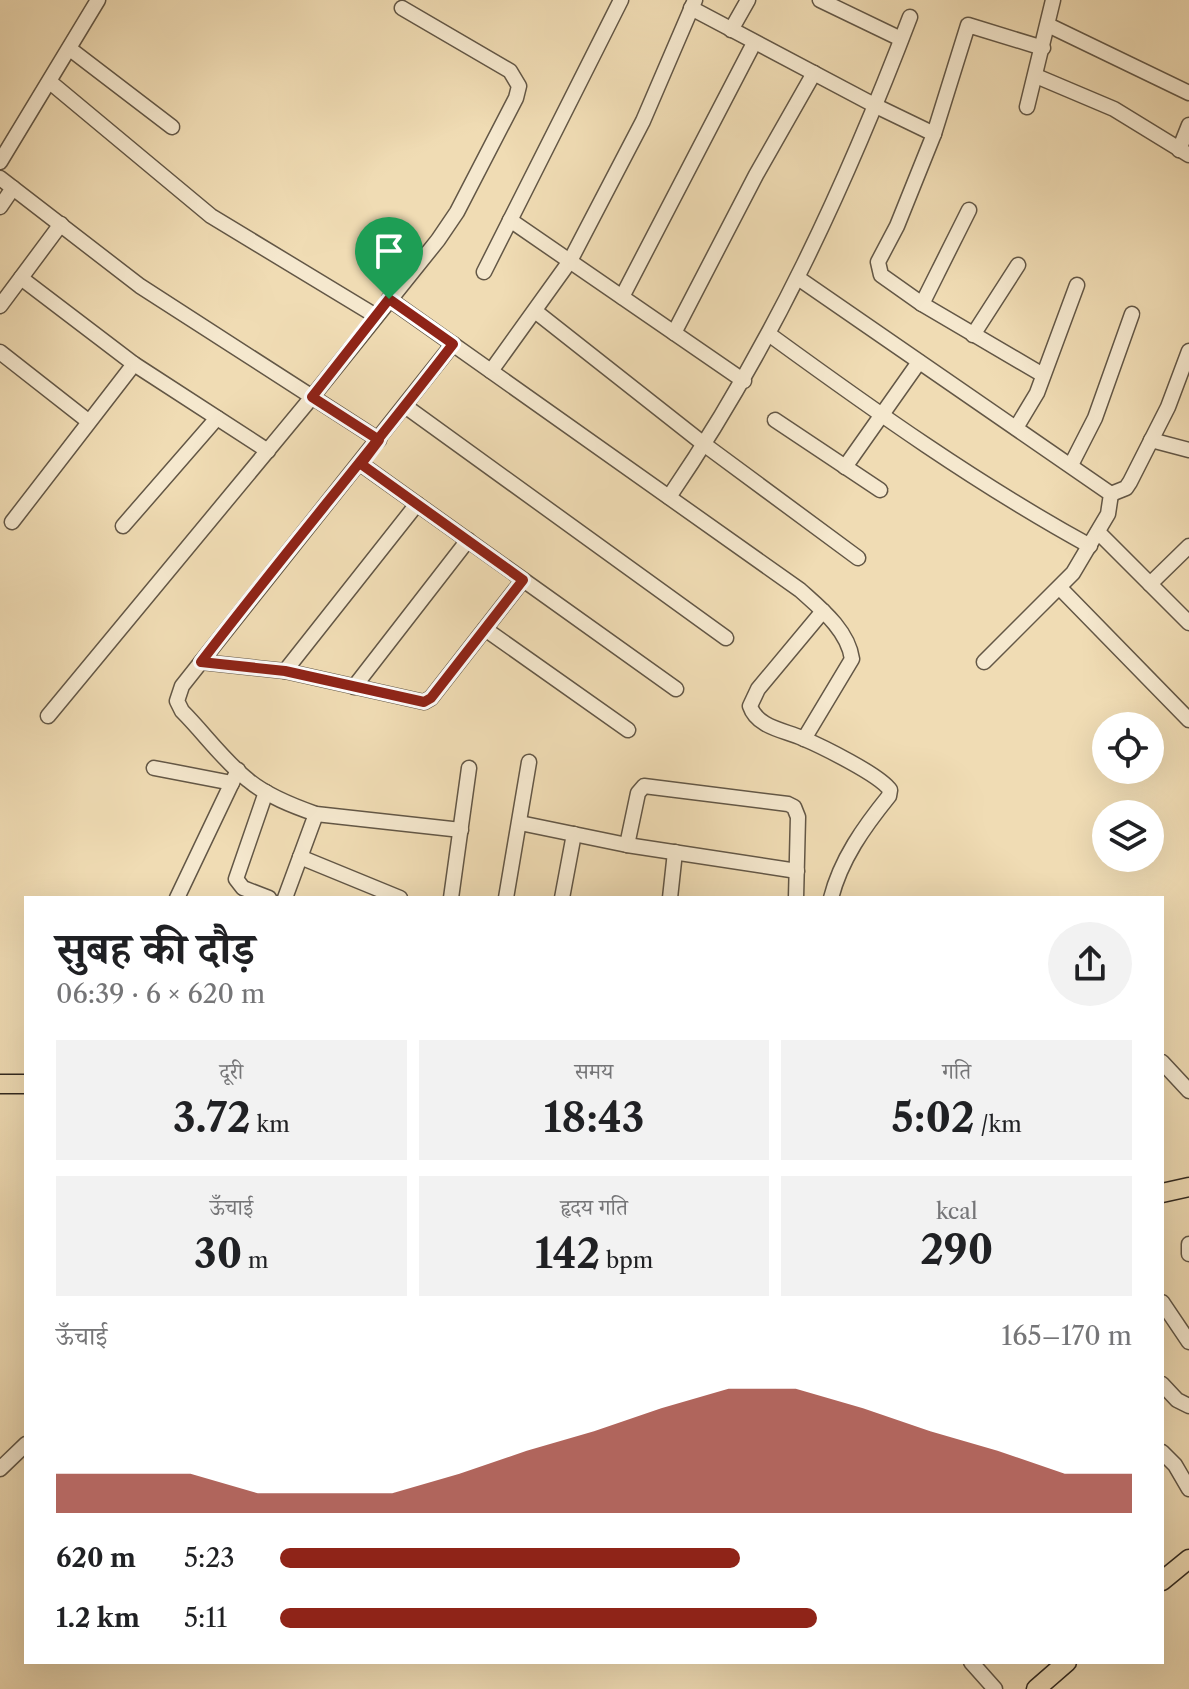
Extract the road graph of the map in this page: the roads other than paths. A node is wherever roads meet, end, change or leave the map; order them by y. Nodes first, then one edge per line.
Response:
1 (98, 0) edge
2 (621, 0) edge
3 (748, 0) edge
4 (820, 0) edge
5 (1053, 0) edge
6 (693, 4) edge
7 (402, 8) dead end
8 (910, 17) dead end
9 (1048, 25) junction
10 (731, 30) junction
11 (901, 39) junction
12 (754, 43) junction
13 (1043, 48) junction
14 (70, 49) junction
15 (814, 73) junction
16 (1036, 76) junction
17 (50, 82) junction
18 (1189, 93) edge
19 (876, 106) junction
20 (1027, 107) dead end
21 (1189, 125) edge
22 (172, 127) dead end
23 (934, 134) junction
24 (1184, 152) edge
25 (0, 162) edge
26 (0, 178) edge
27 (13, 188) junction
28 (0, 207) edge
29 (969, 210) dead end
30 (510, 220) junction
31 (61, 224) junction
32 (570, 261) junction
33 (1018, 265) dead end
34 (484, 272) dead end
35 (21, 278) junction
36 (798, 278) junction
37 (1077, 285) dead end
38 (622, 297) junction
39 (389, 299) junction
40 (922, 304) junction
41 (0, 306) edge
42 (535, 311) junction
43 (1132, 314) dead end
44 (376, 316) junction
45 (674, 333) junction
46 (770, 335) junction
47 (973, 335) junction
48 (453, 344) junction
49 (1189, 351) edge
50 (0, 352) edge
51 (919, 362) junction
52 (134, 364) junction
53 (491, 371) junction
54 (1043, 375) junction
55 (1184, 380) edge
56 (744, 381) junction
57 (312, 397) junction
58 (405, 406) junction
59 (880, 415) junction
60 (217, 418) junction
61 (775, 420) dead end
62 (88, 421) junction
63 (1016, 428) junction
64 (379, 440) junction
65 (1151, 440) junction
66 (705, 445) junction
67 (1189, 450) edge
68 (268, 451) junction
69 (361, 464) junction
70 (1071, 465) junction
71 (845, 467) junction
72 (880, 490) dead end
73 (669, 497) junction
74 (1111, 501) junction
75 (417, 504) junction
76 (12, 522) dead end
77 (123, 526) dead end
78 (1098, 532) junction
79 (468, 540) junction
80 (1090, 546) junction
81 (1189, 546) edge
82 (858, 558) dead end
83 (523, 580) junction
84 (1150, 584) junction
85 (1060, 588) junction
86 (823, 611) junction
87 (1189, 623) edge
88 (485, 629) junction
89 (726, 638) dead end
90 (201, 662) junction
91 (984, 662) dead end
92 (285, 671) junction
93 (354, 687) junction
94 (676, 689) dead end
95 (48, 716) dead end
96 (1189, 720) edge
97 (628, 730) dead end
98 (804, 739) junction
99 (529, 762) dead end
100 (154, 768) dead end
101 (469, 768) dead end
102 (235, 776) junction
103 (266, 792) junction
104 (316, 814) junction
105 (520, 823) junction
106 (461, 830) junction
107 (574, 834) junction
108 (627, 845) junction
109 (675, 852) junction
110 (300, 857) junction
111 (797, 871) junction
112 (178, 896) edge
113 (264, 896) edge
114 (286, 896) edge
115 (395, 896) edge
116 (451, 896) edge
117 (506, 896) edge
118 (562, 896) edge
119 (670, 896) edge
120 (796, 896) edge
121 (832, 896) edge
122 (1164, 1064) edge
123 (0, 1084) edge
124 (24, 1084) edge
125 (1189, 1091) edge
126 (1189, 1187) edge
127 (1164, 1193) edge
128 (1189, 1244) edge
129 (1189, 1254) edge
130 (1164, 1305) edge
131 (1189, 1342) edge
132 (1164, 1386) edge
133 (1189, 1406) edge
134 (24, 1446) edge
135 (1164, 1454) edge
136 (0, 1469) edge
137 (1189, 1489) edge
138 (1189, 1559) edge
139 (1164, 1579) edge
140 (973, 1664) edge
141 (1065, 1664) edge
142 (995, 1689) edge
143 (1036, 1689) edge

1 - 14 street
2 - 30 street
3 - 10 street
4 - 11 street
5 - 9 street
6 - 10 street
6 - 32 street
7 - 39 street
8 - 11 street
9 - 13 street
9 - 18 street
10 - 12 street
11 - 19 street
12 - 15 street
12 - 38 street
13 - 16 street
13 - 23 street
14 - 17 street
14 - 22 street
15 - 19 street
15 - 45 street
16 - 20 street
16 - 24 street
17 - 25 street
17 - 44 street
19 - 23 street
19 - 36 street
21 - 24 street
23 - 40 street
26 - 27 street
27 - 28 street
27 - 31 street
29 - 40 street
30 - 32 street
30 - 34 street
31 - 35 street
31 - 57 street
32 - 38 street
32 - 42 street
33 - 47 street
35 - 41 street
35 - 52 street
36 - 46 street
36 - 51 street
37 - 54 street
38 - 45 street
39 - 44 street
39 - 48 street
40 - 47 street
42 - 53 street
42 - 66 street
43 - 70 street
44 - 57 street
45 - 56 street
46 - 56 street
46 - 59 street
47 - 54 street
48 - 53 street
48 - 58 street
49 - 55 street
50 - 62 street
51 - 59 street
51 - 63 street
52 - 60 street
52 - 62 street
53 - 73 street
54 - 63 street
55 - 65 street
56 - 66 street
57 - 64 street
57 - 68 street
58 - 64 street
58 - 89 street
59 - 71 street
59 - 80 street
60 - 68 street
60 - 77 street
61 - 71 street
62 - 76 street
63 - 70 street
64 - 69 street
65 - 67 street
65 - 74 street
66 - 73 street
66 - 82 street
68 - 95 street
69 - 75 street
69 - 90 street
70 - 74 street
71 - 72 street
73 - 86 street
74 - 78 street
75 - 79 street
75 - 92 street
78 - 80 street
78 - 84 street
79 - 83 street
79 - 93 street
80 - 85 street
81 - 84 street
83 - 88 street
83 - 94 street
84 - 87 street
85 - 91 street
85 - 96 street
86 - 98 street
86 - 98 street
88 - 93 street
88 - 97 street
90 - 92 street
90 - 102 street
92 - 93 street
98 - 121 street
99 - 105 street
100 - 102 street
101 - 106 street
102 - 103 street
102 - 112 street
103 - 104 street
103 - 113 street
104 - 106 street
104 - 110 street
105 - 107 street
105 - 117 street
106 - 116 street
107 - 108 street
107 - 118 street
108 - 109 street
108 - 111 street
109 - 111 street
109 - 119 street
110 - 114 street
110 - 115 street
111 - 120 street
122 - 125 street
123 - 124 main road
126 - 127 main road
128 - 129 street
130 - 131 street
132 - 133 street
134 - 136 street
135 - 137 street
138 - 139 main road
140 - 142 street
141 - 143 main road

